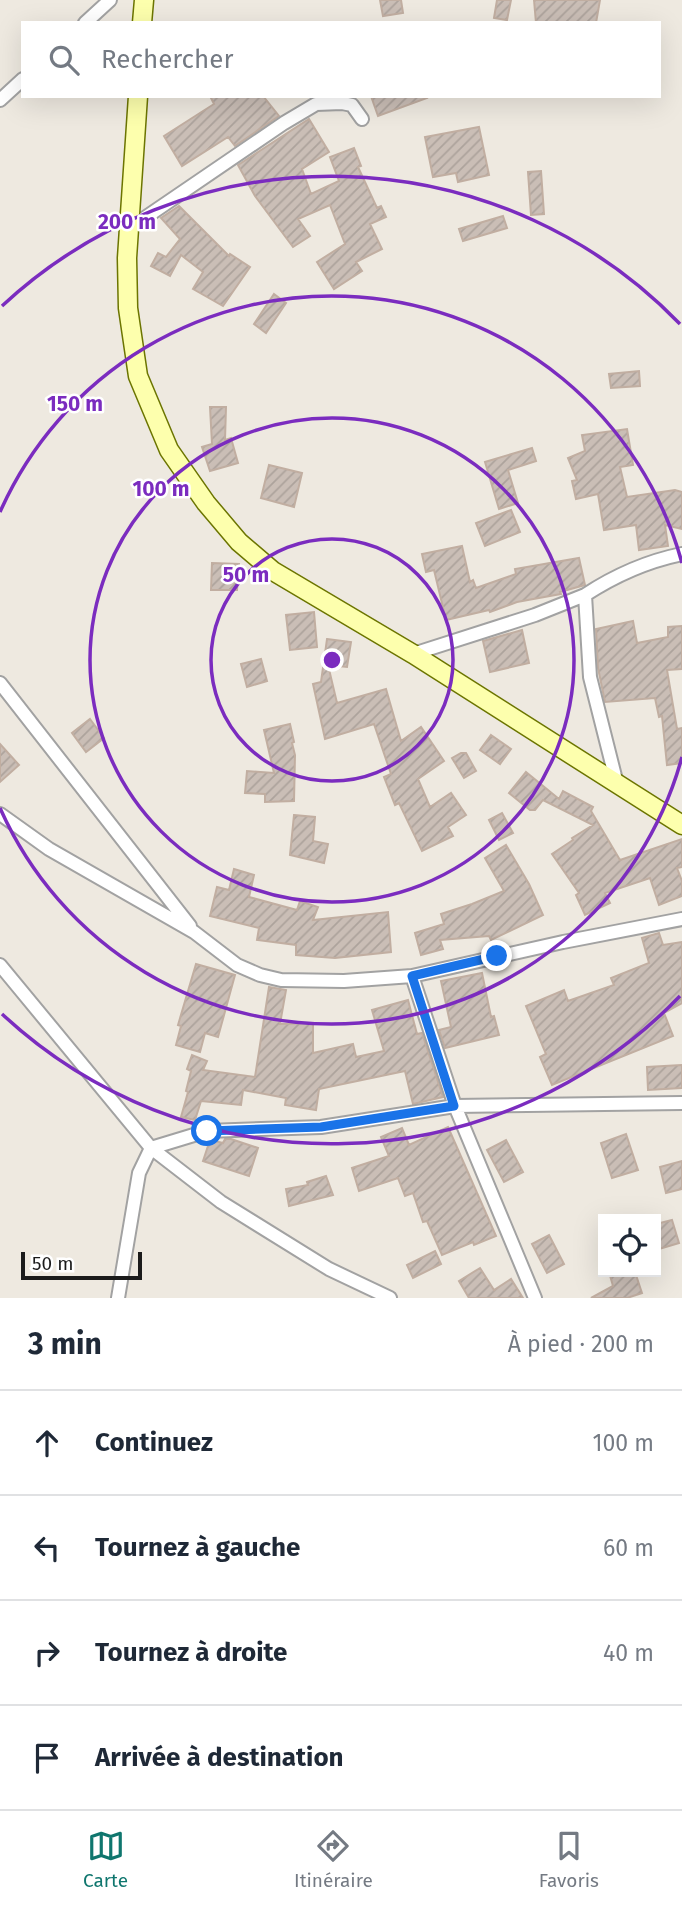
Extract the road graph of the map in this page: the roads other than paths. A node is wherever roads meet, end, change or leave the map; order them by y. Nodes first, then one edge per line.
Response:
1 (110, 0) edge
2 (144, 0) edge
3 (87, 21) edge
4 (142, 21) edge
5 (21, 81) edge
6 (138, 98) edge
7 (0, 100) edge
8 (362, 119) dead end
9 (130, 228) junction
10 (682, 554) edge
11 (584, 595) junction
12 (413, 653) junction
13 (0, 682) edge
14 (617, 784) junction
15 (0, 814) edge
16 (682, 825) edge
17 (682, 919) edge
18 (194, 932) junction
19 (0, 965) edge
20 (412, 976) junction
21 (682, 1103) edge
22 (454, 1106) junction
23 (151, 1148) junction
24 (118, 1298) edge
25 (390, 1298) edge
26 (535, 1298) edge

1 - 3 street
2 - 4 main road
5 - 7 street
6 - 9 main road
8 - 9 street
9 - 12 main road
10 - 11 street
11 - 12 street
11 - 14 street
12 - 14 main road
13 - 18 street
14 - 16 main road
15 - 18 street
17 - 20 street
18 - 20 street
19 - 23 street
20 - 22 street
21 - 22 street
22 - 23 street
22 - 26 street
23 - 24 street
23 - 25 street

